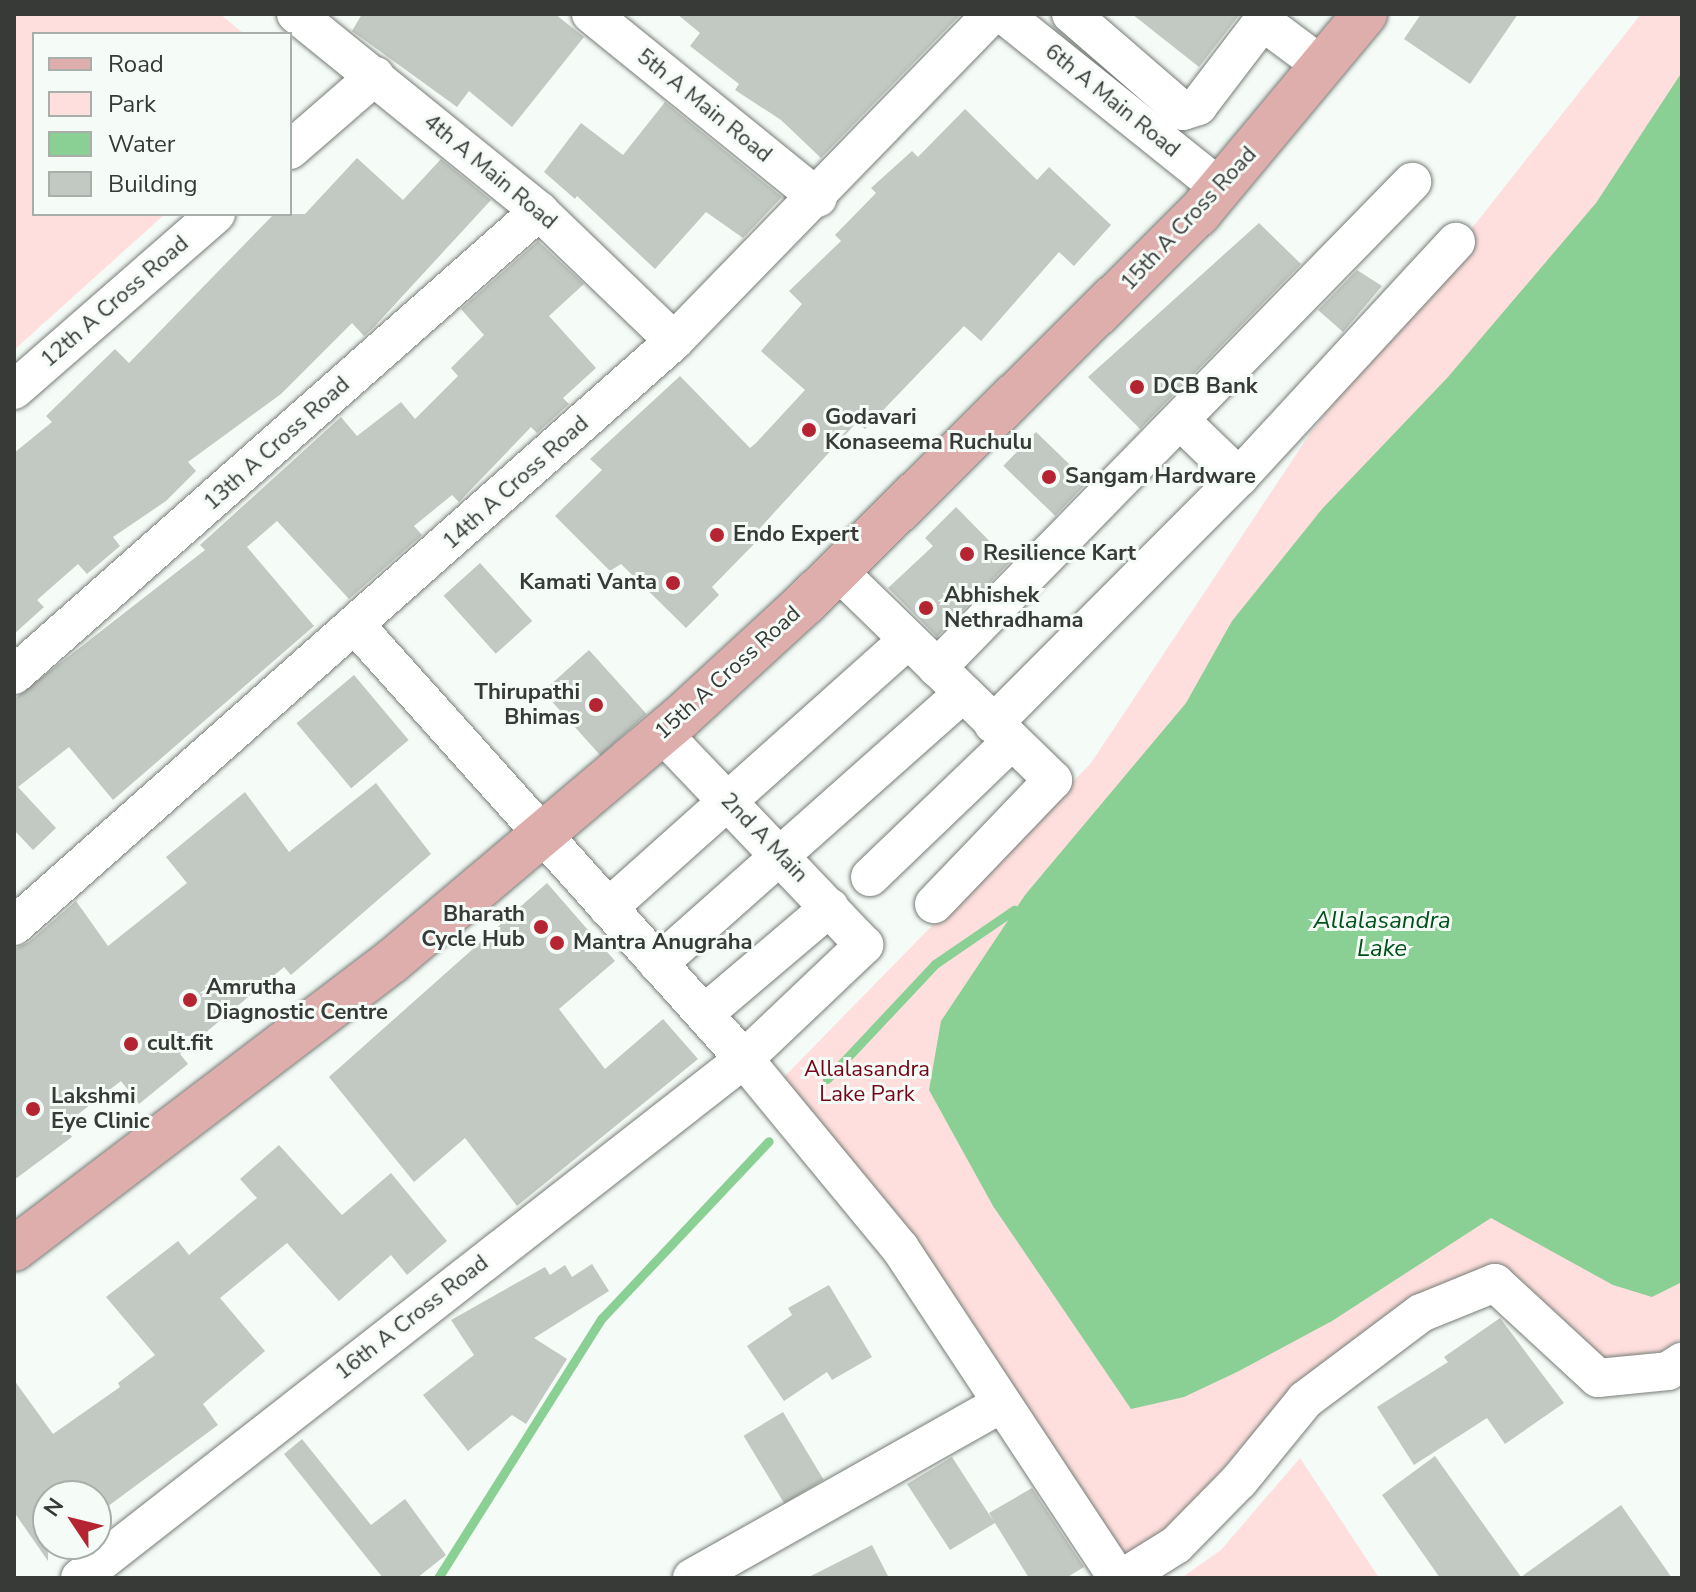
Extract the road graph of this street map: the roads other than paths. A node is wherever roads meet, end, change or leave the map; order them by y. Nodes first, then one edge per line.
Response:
1 (296, 14) edge
2 (591, 14) edge
3 (992, 14) edge
4 (1003, 14) edge
5 (1071, 14) edge
6 (1365, 14) edge
7 (1265, 18) edge
8 (1324, 67) junction
9 (375, 76) junction
10 (292, 148) edge
11 (1412, 182) dead end
12 (1220, 188) junction
13 (818, 198) junction
14 (539, 211) junction
15 (214, 216) edge
16 (1456, 242) dead end
17 (674, 341) junction
18 (14, 390) edge
19 (1181, 421) junction
20 (1239, 477) junction
21 (838, 571) junction
22 (357, 627) junction
23 (908, 640) junction
24 (14, 675) edge
25 (950, 680) junction
26 (1003, 732) junction
27 (662, 733) junction
28 (728, 801) junction
29 (543, 837) junction
30 (780, 855) junction
31 (870, 877) dead end
32 (934, 904) dead end
33 (830, 907) junction
34 (608, 908) junction
35 (14, 926) edge
36 (864, 945) joint
37 (658, 964) junction
38 (704, 1014) junction
39 (744, 1059) junction
40 (14, 1249) edge
41 (1682, 1362) edge
42 (1001, 1404) junction
43 (80, 1578) edge
44 (692, 1578) edge
45 (1120, 1578) edge

1 - 9 street, 4th A Main Road
2 - 13 street, 5th A Main Road
3 - 13 street, 14th A Cross Road
4 - 12 street, 6th A Main Road
5 - 7 street
6 - 8 main road, 15th A Cross Road
7 - 8 street
8 - 12 main road, 15th A Cross Road
9 - 10 street
9 - 14 street, 4th A Main Road
11 - 19 street
12 - 21 main road, 15th A Cross Road
13 - 17 street, 14th A Cross Road
14 - 17 street, 4th A Main Road
14 - 24 street, 13th A Cross Road
15 - 18 street, 12th A Cross Road
16 - 20 street
17 - 22 street, 14th A Cross Road
19 - 20 street
19 - 25 street
20 - 26 street
21 - 23 street
21 - 27 main road, 15th A Cross Road
22 - 29 street
22 - 35 street, 14th A Cross Road
23 - 25 street
23 - 28 street
25 - 26 street
25 - 30 street
26 - 31 street
26 - 32 street
27 - 28 street, 2nd A Main
27 - 29 main road, 15th A Cross Road
28 - 30 street, 2nd A Main
28 - 34 street
29 - 34 street
29 - 40 main road, 15th A Cross Road
30 - 33 street, 2nd A Main
30 - 37 street
33 - 36 street, 2nd A Main
33 - 38 street
34 - 37 street
36 - 39 street, 16th A Cross Road
37 - 38 street
38 - 39 street
39 - 42 street
39 - 43 street, 16th A Cross Road
41 - 45 street
42 - 44 street
42 - 45 street

